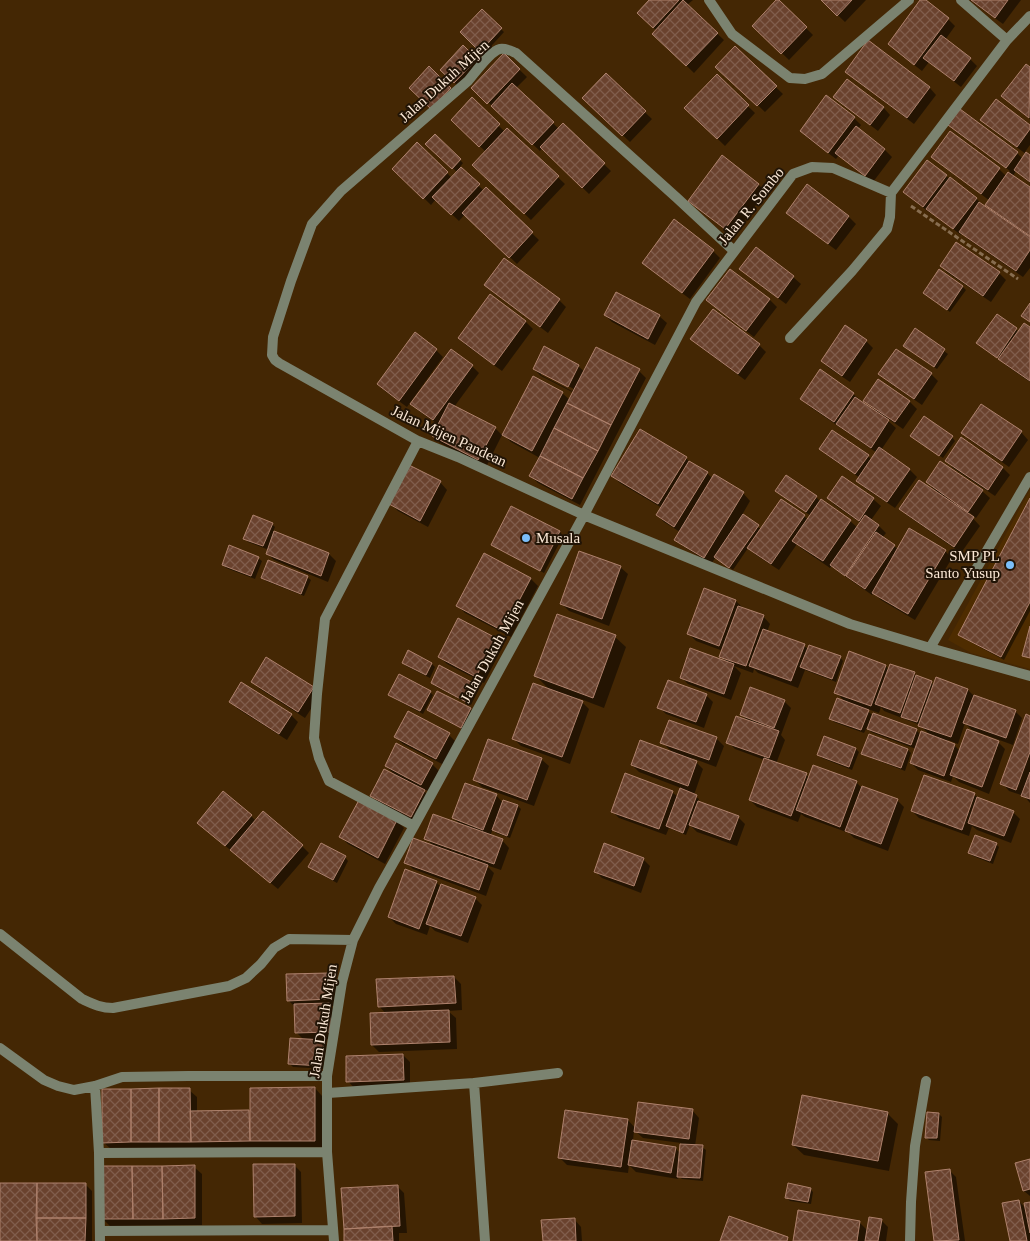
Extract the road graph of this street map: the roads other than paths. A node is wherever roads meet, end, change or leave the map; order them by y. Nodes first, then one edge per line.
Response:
1 (709, 0) edge
2 (909, 0) edge
3 (961, 0) edge
4 (1030, 16) edge
5 (1007, 40) junction
6 (891, 193) junction
7 (734, 251) junction
8 (790, 338) dead end
9 (279, 363) joint
10 (418, 441) junction
11 (1030, 477) edge
12 (584, 515) junction
13 (930, 648) junction
14 (1030, 676) edge
15 (414, 826) junction
16 (0, 934) edge
17 (353, 940) junction
18 (0, 1048) edge
19 (558, 1073) dead end
20 (327, 1076) junction
21 (926, 1081) dead end
22 (474, 1082) junction
23 (95, 1086) junction
24 (328, 1093) junction
25 (326, 1152) junction
26 (99, 1153) junction
27 (333, 1230) junction
28 (100, 1236) edge
29 (334, 1241) edge
30 (485, 1241) edge
31 (910, 1241) edge

1 - 2 street
3 - 5 street
4 - 5 street
5 - 6 street
6 - 7 street, Jalan R. Sombo
6 - 8 street
7 - 9 street, Jalan Dukuh Mijen
7 - 12 street, Jalan R. Sombo
9 - 10 street, Jalan Mijen Pandean
10 - 12 street, Jalan Mijen Pandean
10 - 15 street
11 - 13 street
12 - 13 street
12 - 15 street, Jalan Dukuh Mijen
13 - 14 street
15 - 17 street, Jalan Dukuh Mijen
16 - 17 street
17 - 20 street, Jalan Dukuh Mijen
18 - 23 street
19 - 22 street
20 - 23 street
20 - 24 street, Jalan Dukuh Mijen
21 - 31 street
22 - 24 street
22 - 30 street
23 - 26 street
24 - 25 street, Jalan Dukuh Mijen
25 - 26 street
25 - 27 street, Jalan Dukuh Mijen
26 - 28 street
27 - 28 street
27 - 29 street, Jalan Dukuh Mijen

